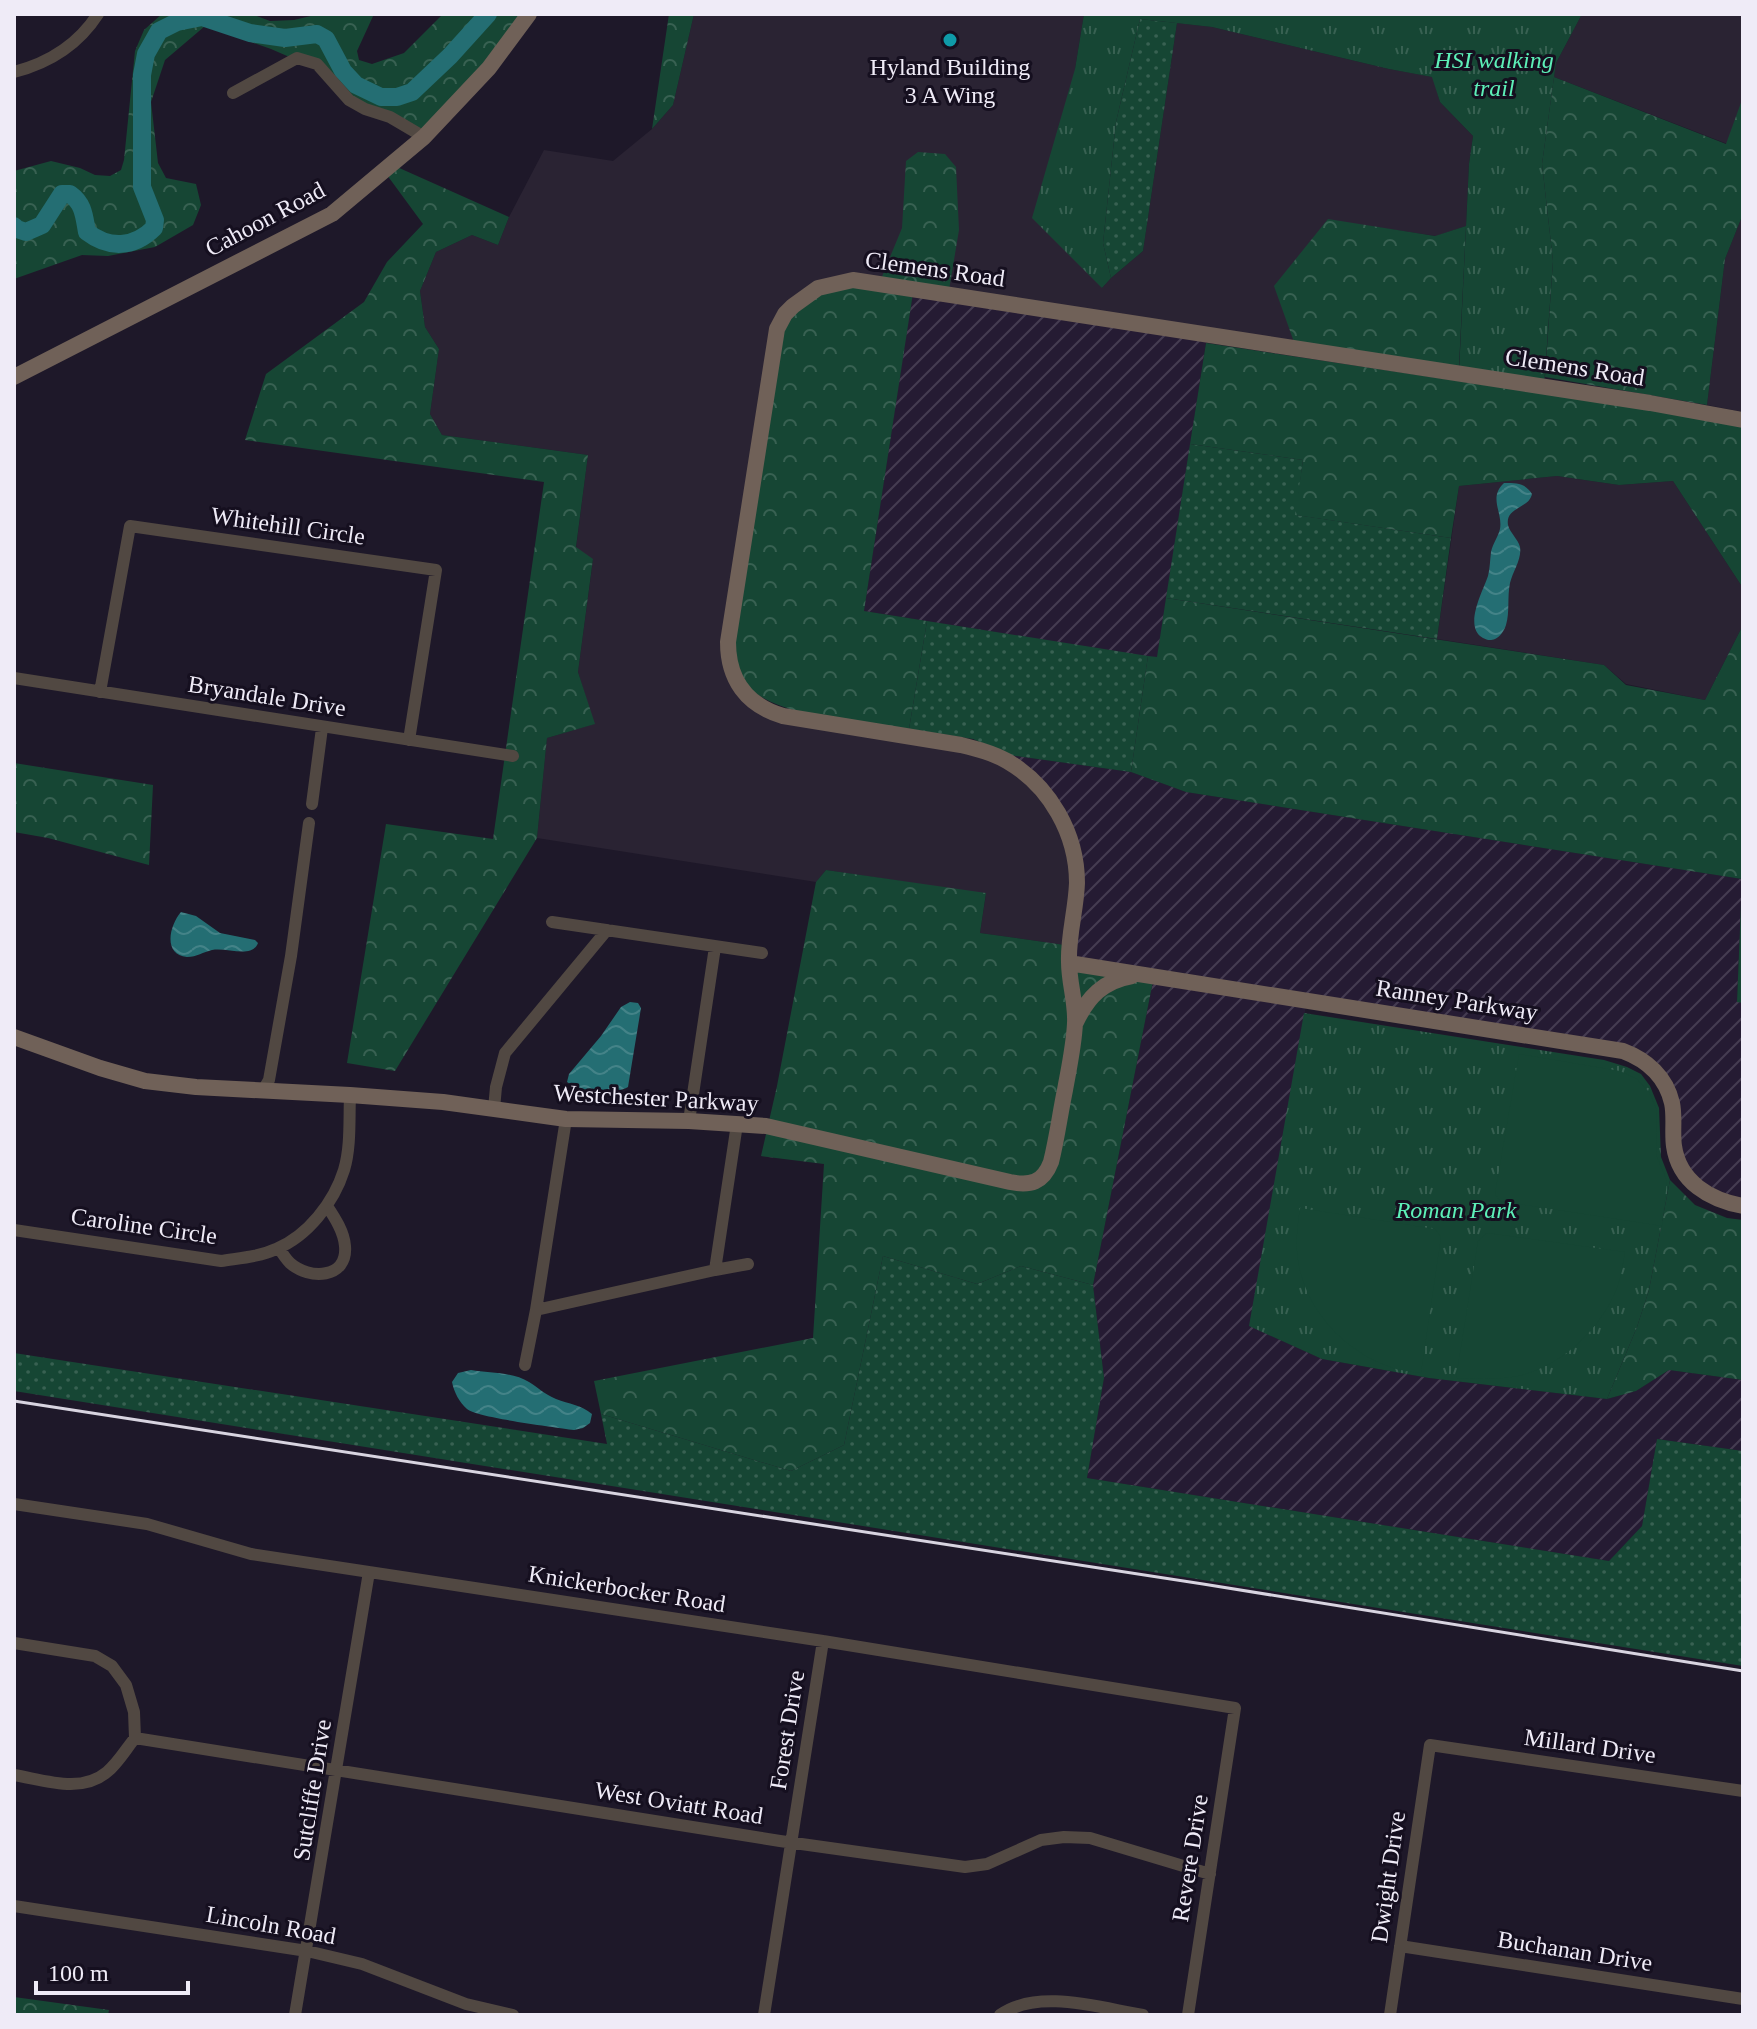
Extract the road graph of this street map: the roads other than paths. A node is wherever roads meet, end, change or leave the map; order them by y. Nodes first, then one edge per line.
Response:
1 (98, 14) edge
2 (529, 14) edge
3 (14, 72) edge
4 (233, 93) dead end
5 (424, 137) junction
6 (14, 377) edge
7 (1743, 420) edge
8 (14, 678) edge
9 (100, 692) junction
10 (322, 728) junction
11 (409, 740) junction
12 (513, 756) dead end
13 (1007, 761) joint
14 (312, 804) dead end
15 (309, 823) dead end
16 (552, 922) dead end
17 (607, 930) junction
18 (715, 947) junction
19 (762, 953) dead end
20 (1069, 963) junction
21 (1139, 974) junction
22 (1075, 1023) junction
23 (14, 1037) edge
24 (262, 1092) junction
25 (350, 1095) junction
26 (494, 1109) junction
27 (566, 1119) junction
28 (689, 1121) junction
29 (737, 1124) junction
30 (327, 1206) junction
31 (1743, 1206) edge
32 (14, 1230) edge
33 (279, 1248) junction
34 (748, 1264) dead end
35 (715, 1270) junction
36 (536, 1310) junction
37 (525, 1365) dead end
38 (14, 1504) edge
39 (369, 1572) junction
40 (823, 1641) junction
41 (14, 1643) edge
42 (1235, 1708) joint
43 (135, 1738) junction
44 (1430, 1745) joint
45 (337, 1771) junction
46 (14, 1775) edge
47 (1743, 1791) edge
48 (792, 1843) junction
49 (1210, 1874) junction
50 (14, 1906) edge
51 (1400, 1946) junction
52 (307, 1951) junction
53 (1743, 1999) edge
54 (295, 2015) edge
55 (513, 2015) edge
56 (764, 2015) edge
57 (1000, 2015) edge
58 (1143, 2015) edge
59 (1188, 2015) edge
60 (1390, 2015) edge

1 - 3 street
2 - 5 street, Cahoon Road
4 - 5 street
5 - 6 street, Cahoon Road
7 - 13 street, Clemens Road
8 - 9 street, Bryandale Drive
9 - 10 street, Bryandale Drive
9 - 11 street, Whitehill Circle
10 - 11 street, Bryandale Drive
10 - 14 street
11 - 12 street, Bryandale Drive
13 - 20 street, Westchester Parkway
15 - 24 street
16 - 17 street
17 - 18 street
17 - 26 street
18 - 19 street
18 - 28 street
20 - 21 street, Ranney Parkway
20 - 22 street, Westchester Parkway
21 - 22 street
21 - 31 street, Ranney Parkway
22 - 29 street, Westchester Parkway
23 - 24 street, Westchester Parkway
24 - 25 street, Westchester Parkway
25 - 26 street, Westchester Parkway
25 - 30 street, Caroline Circle
26 - 27 street, Westchester Parkway
27 - 28 street, Westchester Parkway
27 - 36 street
28 - 29 street, Westchester Parkway
29 - 35 street
30 - 33 street, Caroline Circle
30 - 33 street
32 - 33 street, Caroline Circle
34 - 35 street
35 - 36 street
36 - 37 street
38 - 39 street, Knickerbocker Road
39 - 40 street, Knickerbocker Road
39 - 45 street, Sutcliffe Drive
40 - 42 street, Knickerbocker Road
40 - 48 street, Forest Drive
41 - 43 street
42 - 49 street, Revere Drive
43 - 45 street, West Oviatt Road
43 - 46 street
44 - 47 street, Millard Drive
44 - 51 street, Dwight Drive
45 - 48 street, West Oviatt Road
45 - 52 street, Sutcliffe Drive
48 - 49 street, West Oviatt Road
48 - 56 street, Forest Drive
49 - 59 street, Revere Drive
50 - 52 street, Lincoln Road
51 - 53 street, Buchanan Drive
51 - 60 street, Dwight Drive
52 - 54 street, Sutcliffe Drive
52 - 55 street, Lincoln Road
57 - 58 street

